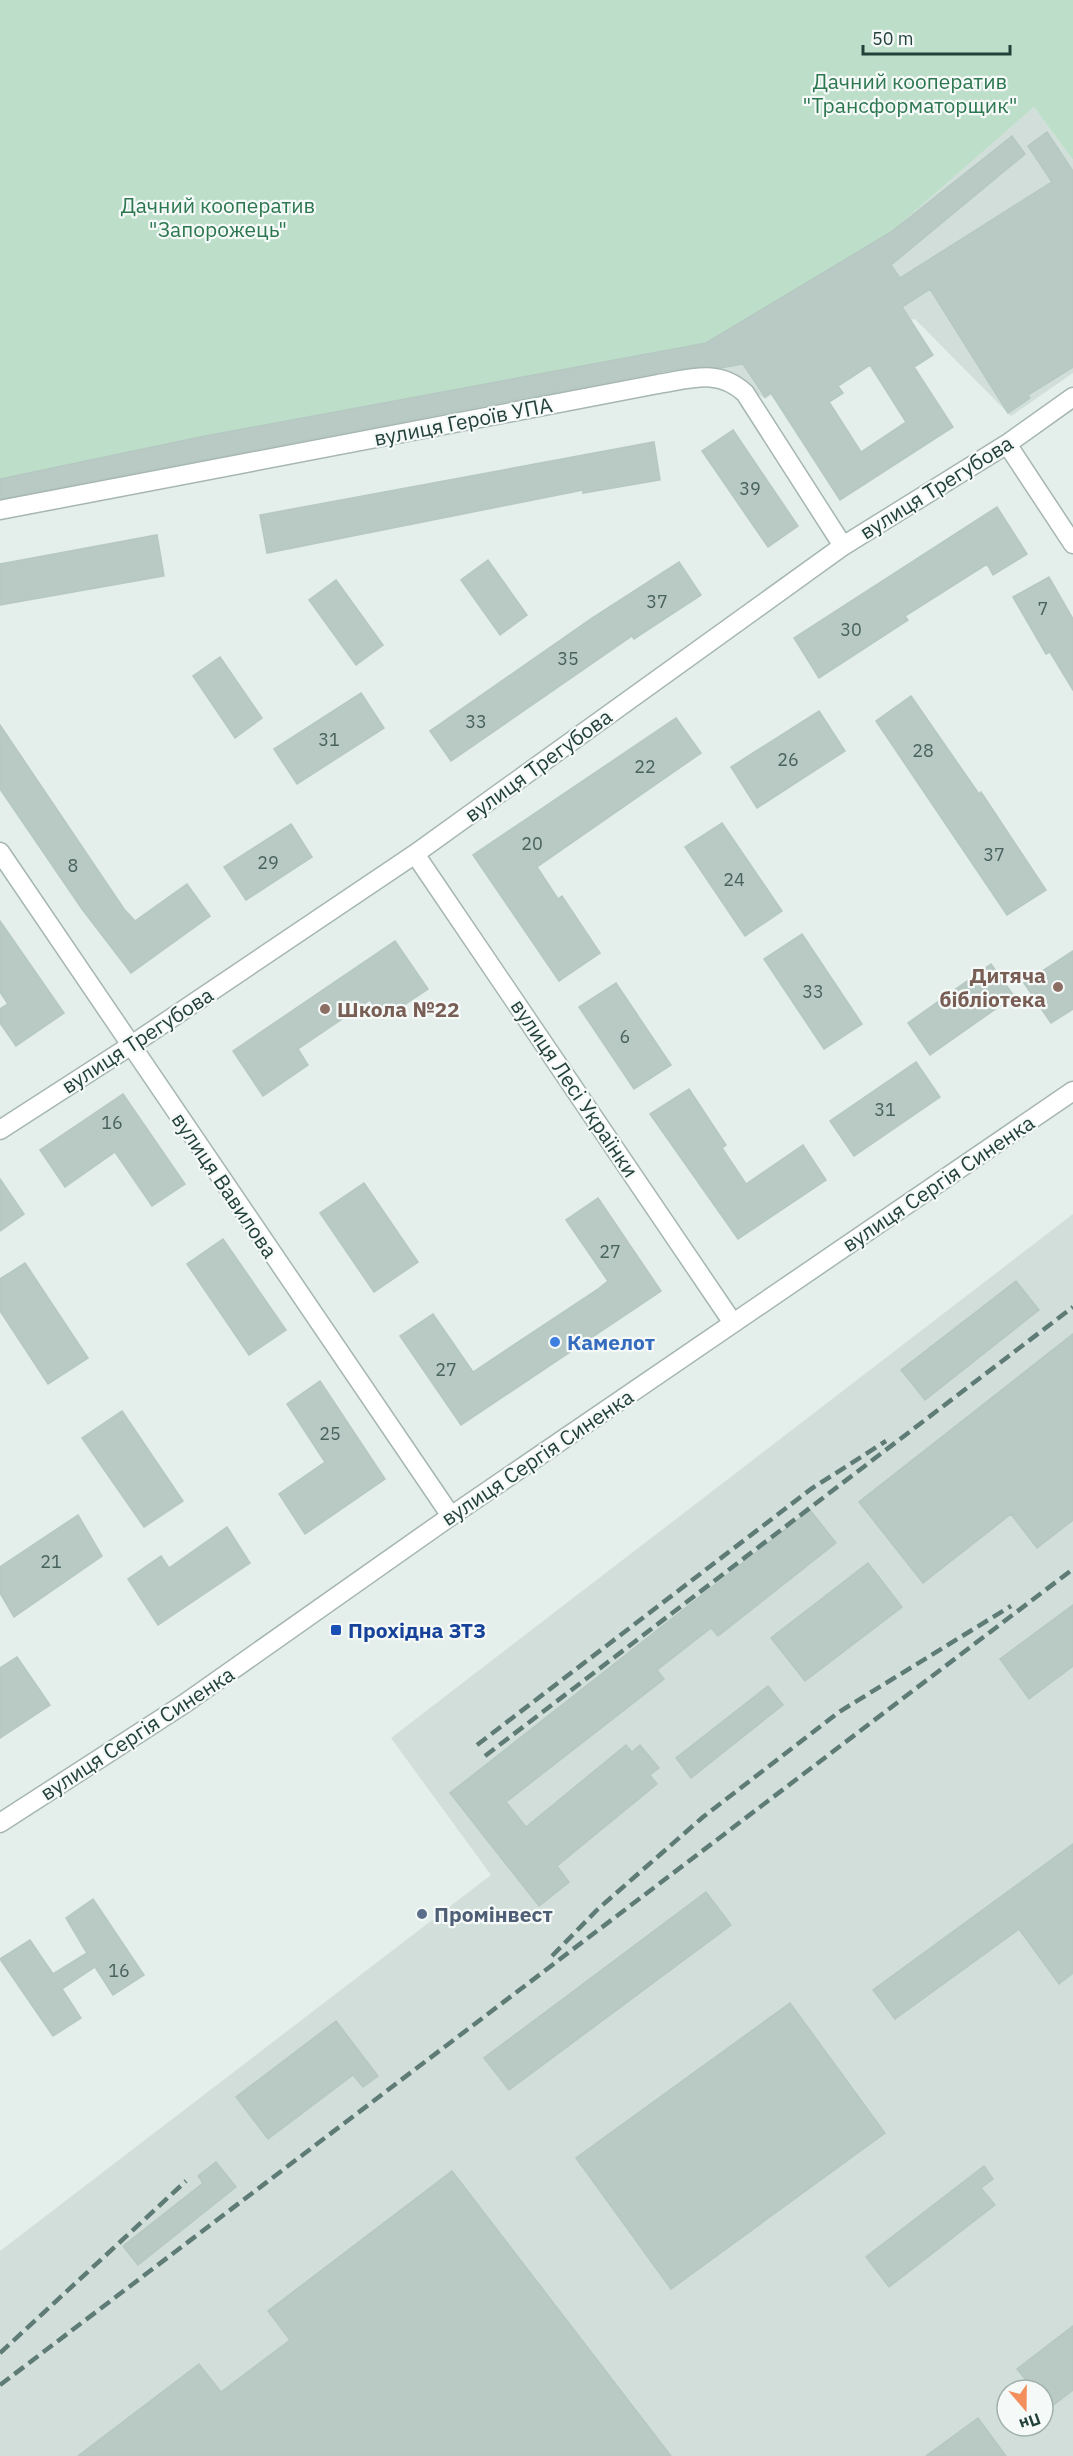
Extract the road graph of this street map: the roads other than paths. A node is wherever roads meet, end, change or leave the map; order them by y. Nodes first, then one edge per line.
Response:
1 (1073, 397) edge
2 (1007, 444) junction
3 (0, 510) edge
4 (1073, 544) edge
5 (843, 546) junction
6 (0, 852) edge
7 (415, 854) junction
8 (130, 1046) junction
9 (1073, 1091) edge
10 (0, 1130) edge
11 (733, 1323) junction
12 (452, 1516) junction
13 (0, 1822) edge

1 - 2 street, вулиця Трегубова
2 - 4 street
2 - 5 street, вулиця Трегубова
3 - 5 street, вулиця Героїв УПА
5 - 7 street, вулиця Трегубова
6 - 8 street, вулиця Вавилова
7 - 8 street, вулиця Трегубова
7 - 11 street, вулиця Лесі Українки
8 - 10 street, вулиця Трегубова
8 - 12 street, вулиця Вавилова
9 - 11 street, вулиця Сергія Синенка
11 - 12 street, вулиця Сергія Синенка
12 - 13 street, вулиця Сергія Синенка

